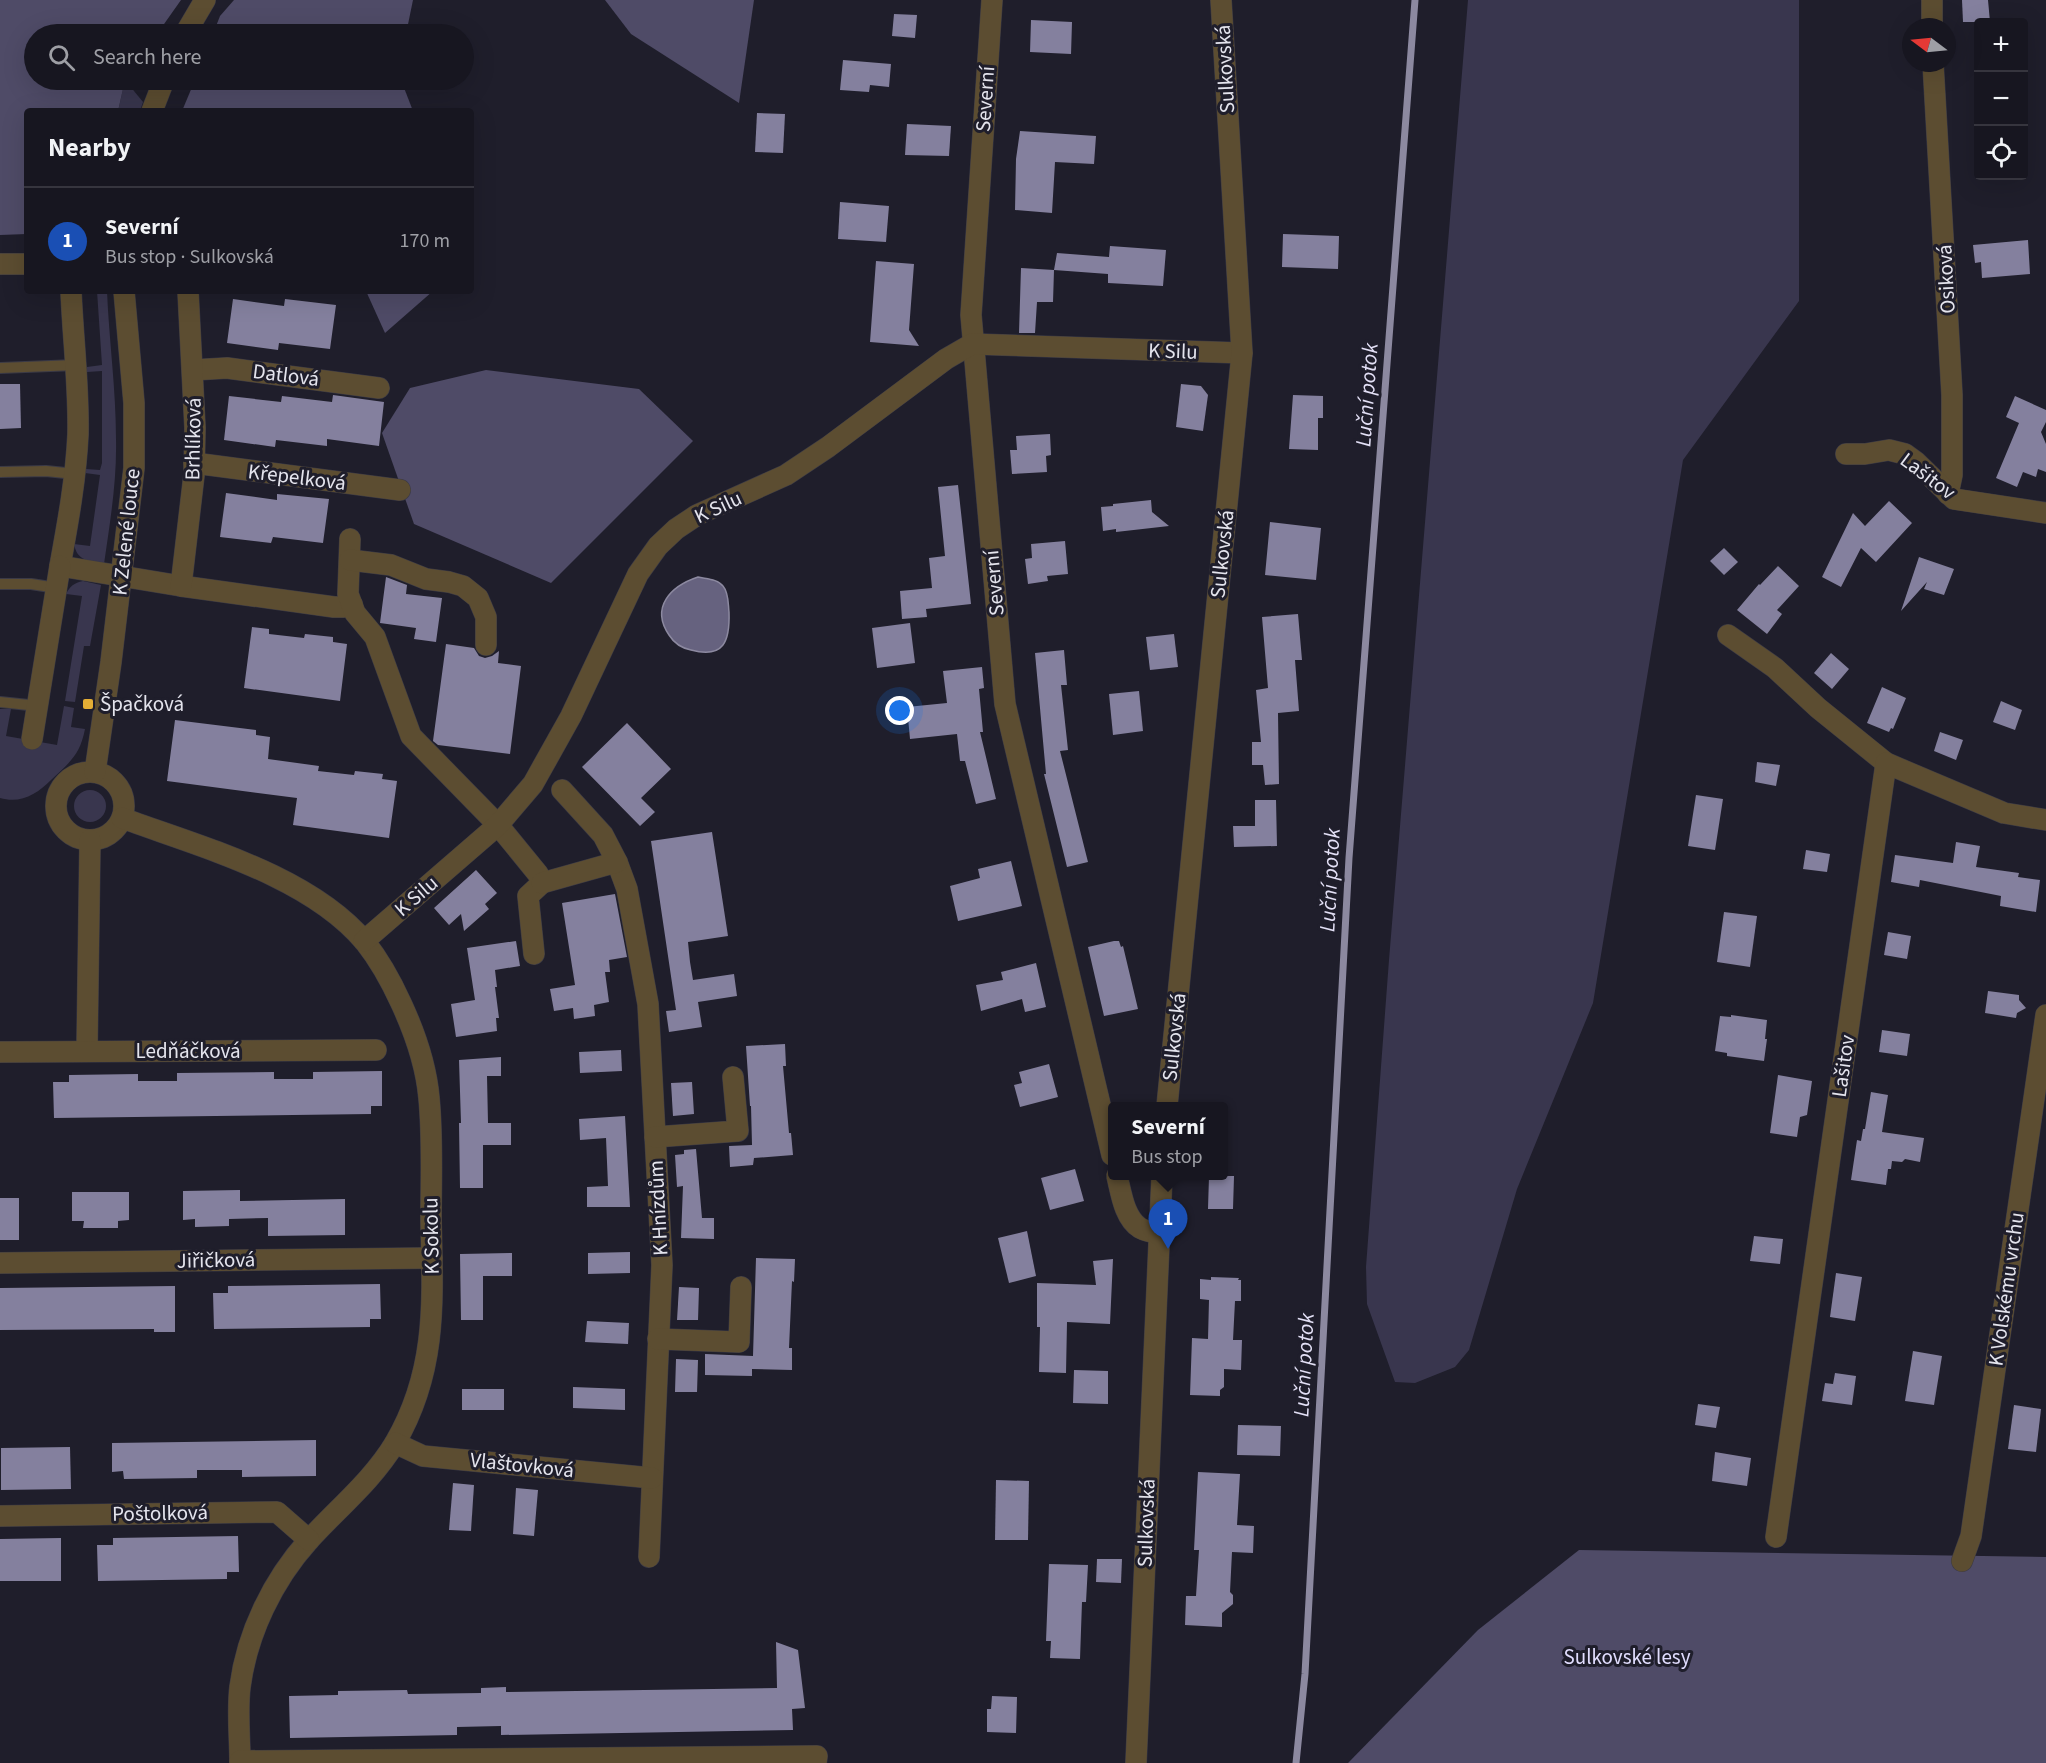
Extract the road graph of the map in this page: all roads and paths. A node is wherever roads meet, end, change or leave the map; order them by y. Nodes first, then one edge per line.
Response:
1 (205, 0) edge
2 (992, 0) edge
3 (1221, 0) edge
4 (1932, 0) edge
5 (1932, 18) edge
6 (191, 24) edge
7 (1934, 72) edge
8 (160, 90) edge
9 (153, 108) edge
10 (0, 264) edge
11 (24, 264) edge
12 (71, 294) edge
13 (124, 294) edge
14 (188, 294) edge
15 (972, 344) junction
16 (1242, 353) junction
17 (76, 365) junction
18 (0, 368) edge
19 (192, 370) junction
20 (379, 388) dead end
21 (1846, 454) dead end
22 (194, 463) junction
23 (0, 472) edge
24 (75, 474) junction
25 (400, 490) dead end
26 (1948, 494) junction
27 (2046, 513) edge
28 (60, 566) junction
29 (122, 576) junction
30 (0, 584) edge
31 (181, 586) junction
32 (57, 588) junction
33 (352, 604) junction
34 (1728, 635) dead end
35 (486, 645) dead end
36 (0, 702) edge
37 (38, 706) junction
38 (32, 739) dead end
39 (1886, 763) junction
40 (95, 772) junction
41 (562, 789) dead end
42 (122, 818) junction
43 (2046, 820) edge
44 (498, 825) junction
45 (90, 840) junction
46 (617, 862) junction
47 (542, 883) junction
48 (364, 941) junction
49 (534, 954) dead end
50 (2046, 1015) edge
51 (376, 1050) dead end
52 (87, 1051) junction
53 (0, 1052) edge
54 (734, 1077) dead end
55 (1167, 1102) edge
56 (1108, 1134) edge
57 (655, 1137) junction
58 (1119, 1180) edge
59 (1162, 1180) edge
60 (1158, 1234) junction
61 (432, 1258) junction
62 (0, 1263) edge
63 (741, 1287) dead end
64 (658, 1339) junction
65 (395, 1443) junction
66 (652, 1478) junction
67 (0, 1516) edge
68 (1776, 1537) dead end
69 (309, 1540) junction
70 (649, 1557) dead end
71 (1962, 1561) dead end
72 (816, 1759) edge
73 (240, 1762) edge
74 (1136, 1763) edge

1 - 6 street
2 - 15 street, Severní
3 - 16 street, Sulkovská
4 - 5 street
7 - 26 street, Osiková
8 - 9 street
10 - 11 street
12 - 17 street
13 - 29 street, K Zelené louce
14 - 19 street, Brhlíková
15 - 16 street, K Silu
15 - 44 street, K Silu
15 - 56 street, Severní
16 - 55 street, Sulkovská
17 - 18 lane
17 - 24 street
19 - 20 street, Datlová
19 - 22 street, Brhlíková
21 - 26 street, Lašitov
22 - 25 street, Křepelková
22 - 31 street, Brhlíková
23 - 24 lane
24 - 28 street
26 - 27 street, Lašitov
28 - 29 street
28 - 32 street
29 - 31 street
29 - 40 street, K Zelené louce
30 - 32 lane
31 - 33 street
32 - 37 street
33 - 35 street
33 - 44 street
34 - 39 street
36 - 37 lane
37 - 38 street
39 - 43 street
39 - 68 street, Lašitov
40 - 42 street
40 - 45 street
41 - 46 street, K Hnízdům
42 - 45 street
42 - 48 street, K Sokolu
44 - 47 street
44 - 48 street, K Silu
45 - 52 street
46 - 47 street
46 - 57 street, K Hnízdům
47 - 49 street
48 - 61 street, K Sokolu
50 - 71 street, K Volskému vrchu
51 - 52 street, Ledňáčková
52 - 53 street, Ledňáčková
54 - 57 street
57 - 64 street, K Hnízdům
58 - 60 street
59 - 60 street, Sulkovská
60 - 74 street, Sulkovská
61 - 62 street, Jiřičková
61 - 65 street, K Sokolu
63 - 64 street
64 - 66 street, K Hnízdům
65 - 66 street, Vlaštovková
65 - 69 street, K Sokolu
66 - 70 street, K Hnízdům
67 - 69 street, Poštolková
69 - 73 street, K Sokolu
72 - 73 street

